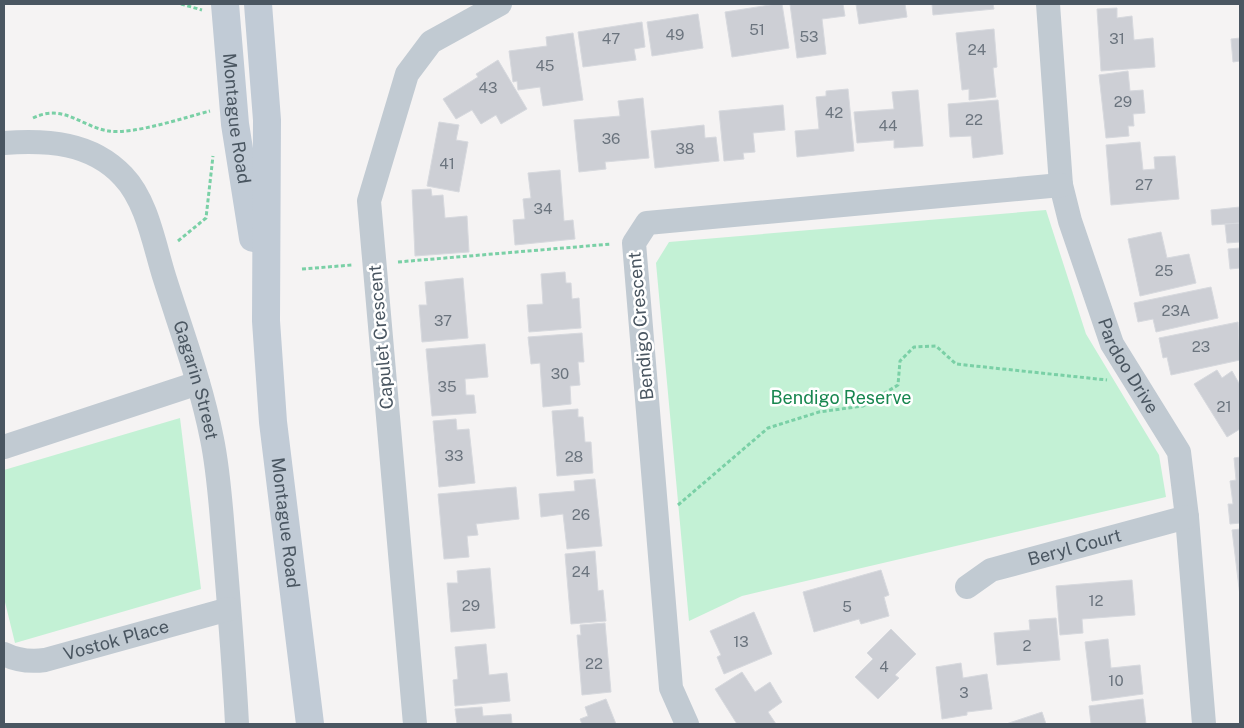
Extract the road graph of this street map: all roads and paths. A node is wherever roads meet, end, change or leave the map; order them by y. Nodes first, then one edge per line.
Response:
1 (225, 4) edge
2 (258, 4) edge
3 (500, 4) edge
4 (1048, 4) edge
5 (219, 109) dead end
6 (28, 121) dead end
7 (4, 143) edge
8 (214, 148) dead end
9 (1061, 185) junction
10 (634, 242) junction
11 (159, 259) junction
12 (374, 264) junction
13 (302, 269) dead end
14 (266, 320) junction
15 (198, 383) junction
16 (1136, 383) junction
17 (4, 447) edge
18 (1187, 517) junction
19 (659, 522) junction
20 (966, 587) dead end
21 (230, 609) junction
22 (4, 654) edge
23 (237, 724) edge
24 (310, 724) edge
25 (415, 724) edge
26 (687, 724) edge
27 (1204, 724) edge

1 - 14 main road, Montague Road
2 - 14 main road, Montague Road
3 - 12 street, Capulet Crescent
4 - 9 street, Pardoo Drive
5 - 6 path
7 - 11 street, Gagarin Street
8 - 11 path
9 - 10 street, Bendigo Crescent
9 - 16 street, Pardoo Drive
10 - 12 path
10 - 19 street, Bendigo Crescent
11 - 15 street, Gagarin Street
12 - 13 path
12 - 25 street, Capulet Crescent
14 - 24 main road, Montague Road
15 - 17 street
15 - 21 street, Gagarin Street
16 - 18 street, Pardoo Drive
16 - 19 path
18 - 20 street, Beryl Court
18 - 27 street, Pardoo Drive
19 - 26 street, Bendigo Crescent
21 - 22 street, Vostok Place
21 - 23 street, Gagarin Street

